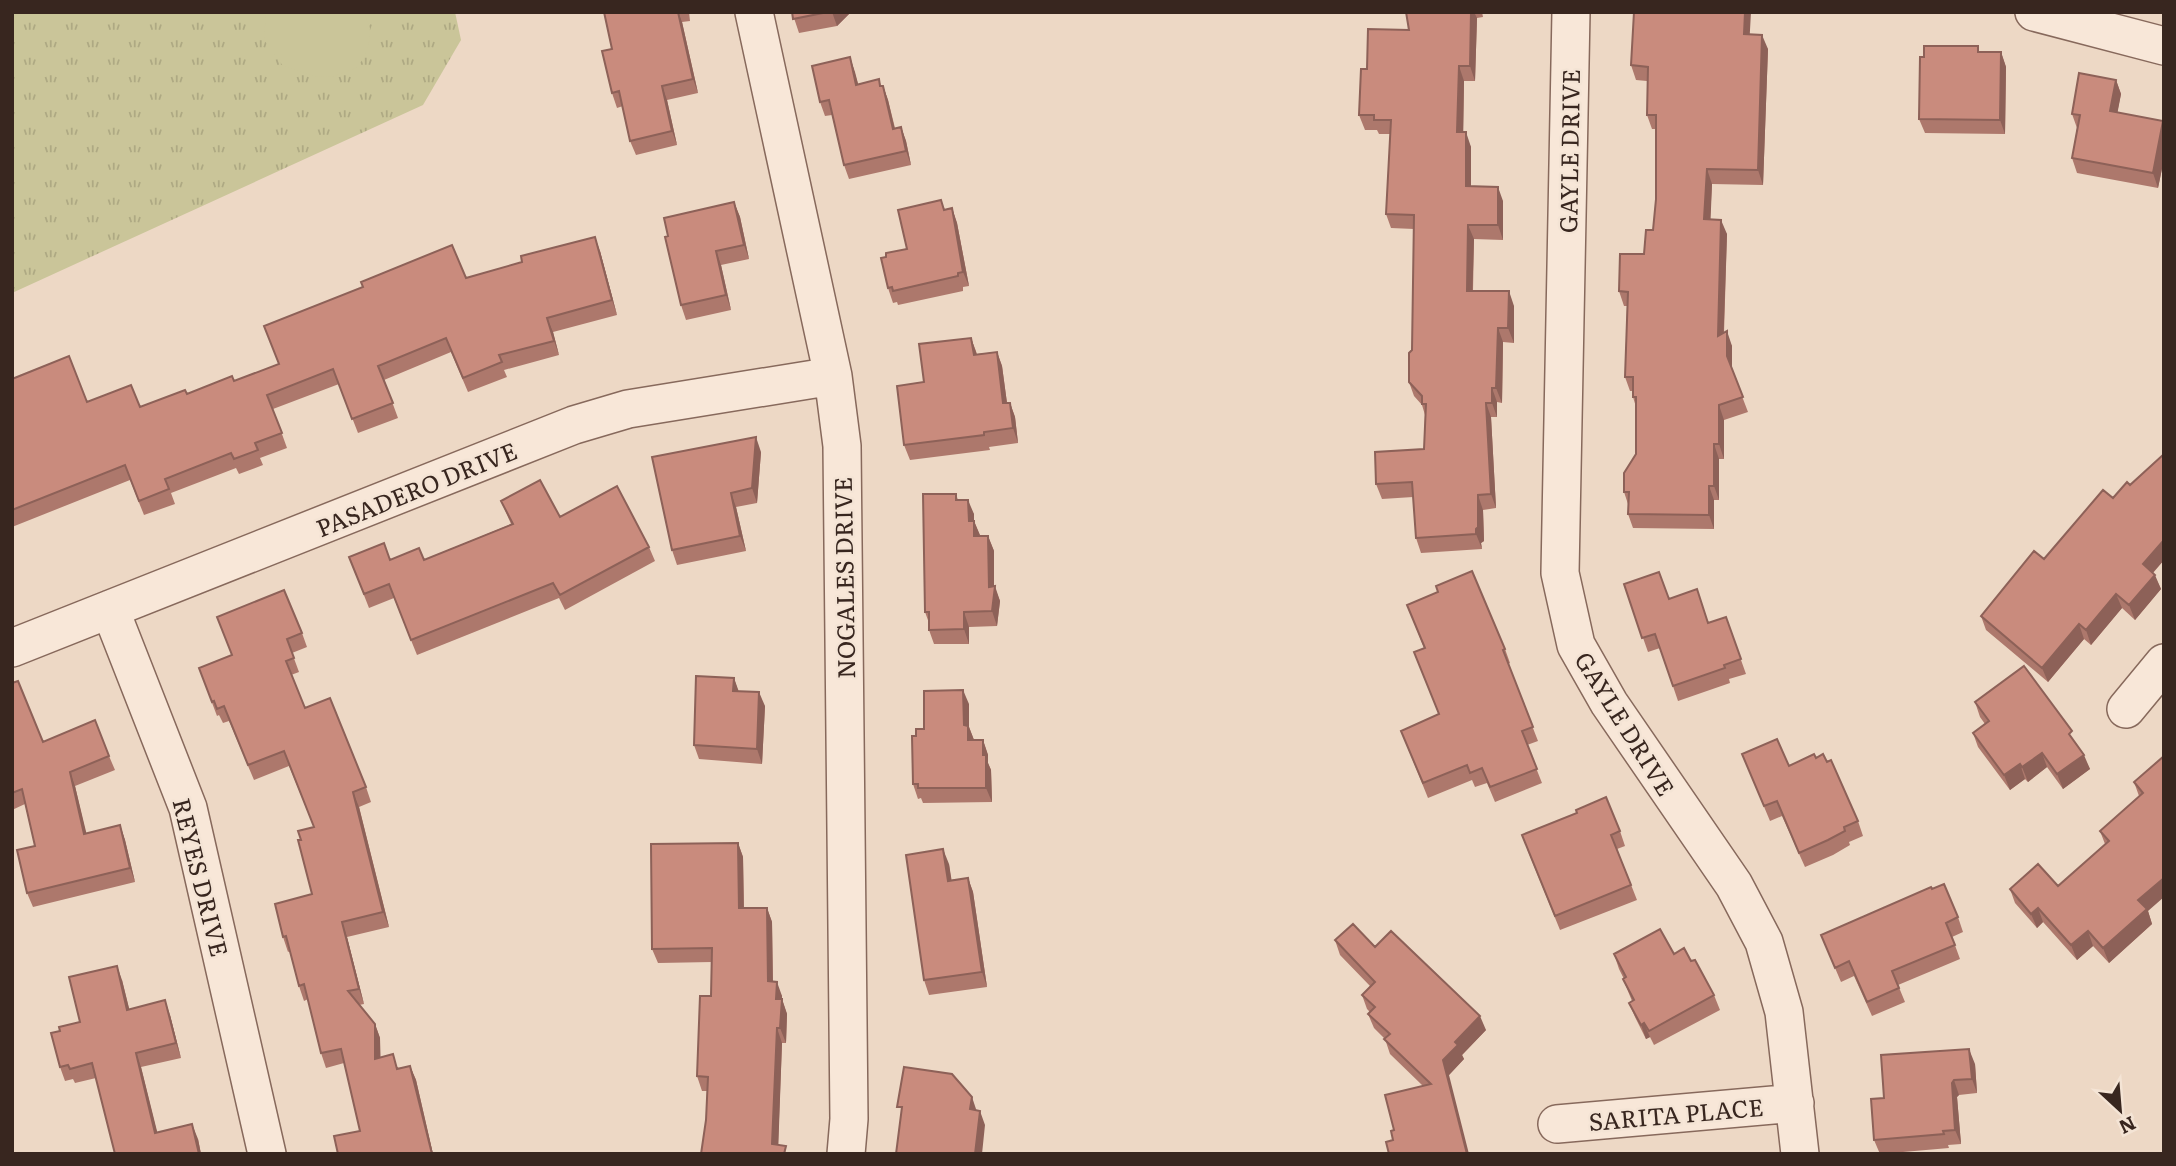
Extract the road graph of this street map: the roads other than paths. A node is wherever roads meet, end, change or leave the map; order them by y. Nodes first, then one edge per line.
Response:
1 (754, 12) edge
2 (1571, 12) edge
3 (2034, 12) edge
4 (2164, 46) edge
5 (833, 376) junction
6 (110, 609) junction
7 (12, 648) edge
8 (2164, 663) edge
9 (2126, 709) dead end
10 (1795, 1102) junction
11 (1557, 1124) dead end
12 (267, 1154) edge
13 (846, 1154) edge
14 (1800, 1154) edge

1 - 5 street, NOGALES DRIVE
2 - 10 street, GAYLE DRIVE
3 - 4 street
5 - 6 street, PASADERO DRIVE
5 - 13 street, NOGALES DRIVE
6 - 7 street, PASADERO DRIVE
6 - 12 street, REYES DRIVE
8 - 9 street
10 - 11 street, SARITA PLACE
10 - 14 street, GAYLE DRIVE

